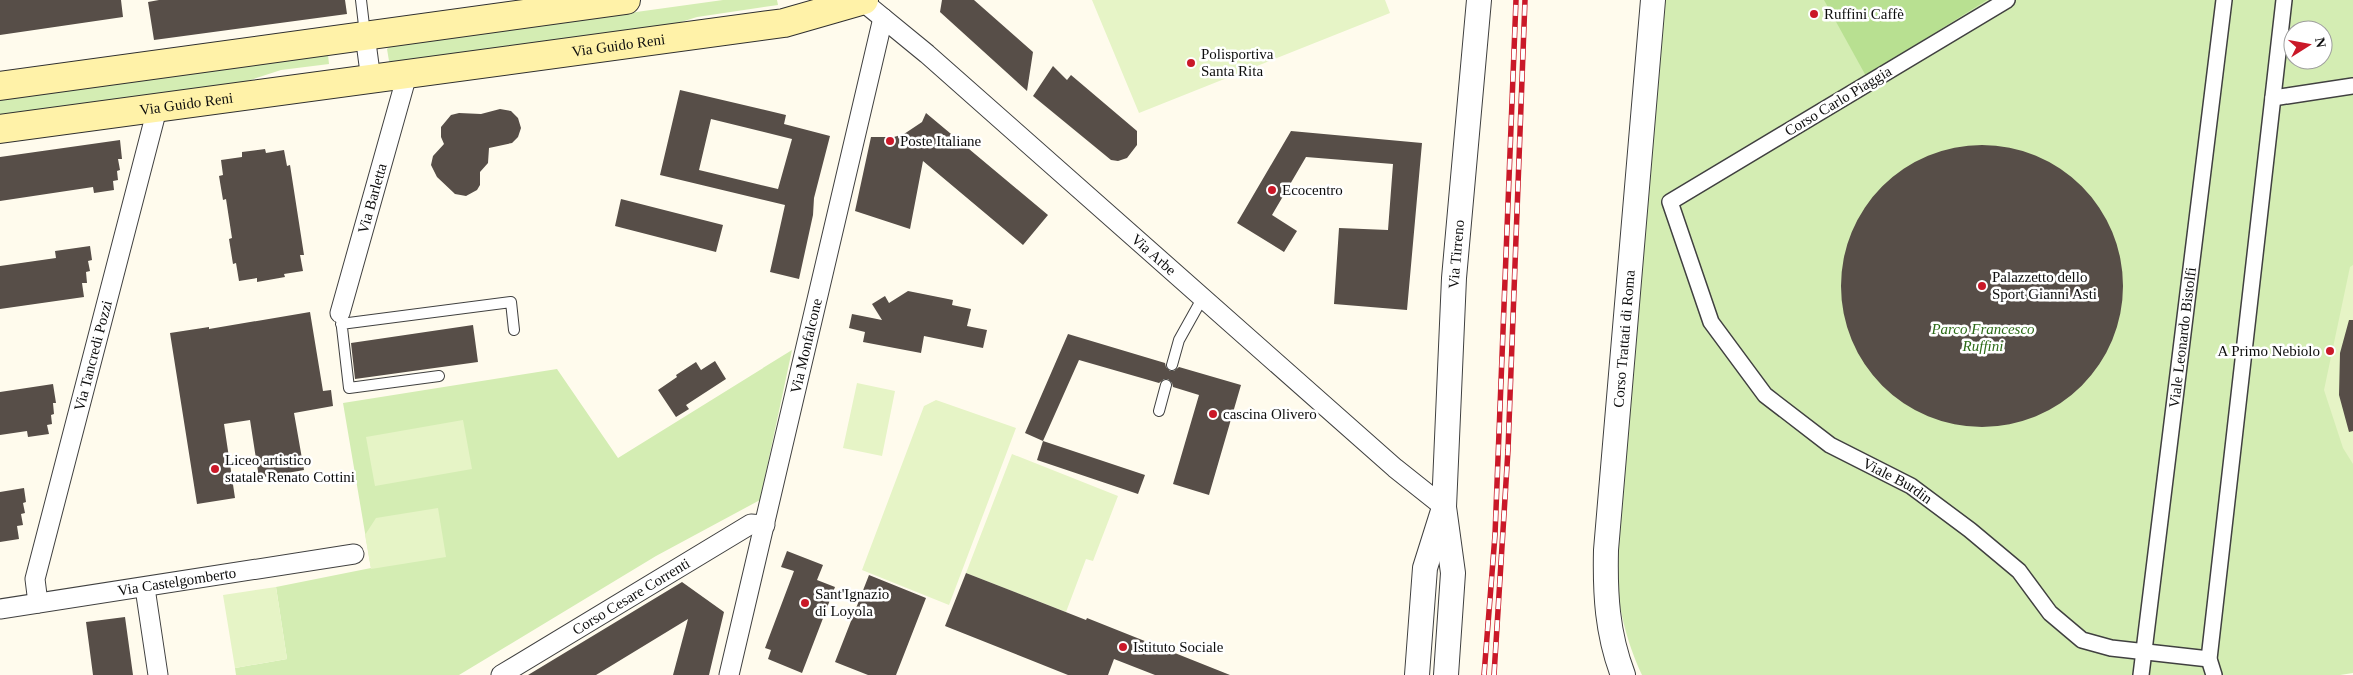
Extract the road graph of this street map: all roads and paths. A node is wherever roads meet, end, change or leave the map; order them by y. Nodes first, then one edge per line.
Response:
1 (361, 0) edge
2 (626, 0) edge
3 (1479, 0) edge
4 (1653, 0) edge
5 (2007, 0) edge
6 (2224, 0) edge
7 (2284, 0) edge
8 (868, 5) edge
9 (365, 35) junction
10 (407, 75) junction
11 (371, 80) junction
12 (0, 86) edge
13 (2353, 86) edge
14 (2273, 98) junction
15 (157, 108) junction
16 (0, 129) edge
17 (1670, 202) joint
18 (1203, 297) junction
19 (341, 319) junction
20 (514, 330) dead end
21 (1172, 365) dead end
22 (439, 376) dead end
23 (1166, 385) dead end
24 (1159, 411) dead end
25 (1444, 507) junction
26 (765, 525) junction
27 (354, 554) dead end
28 (145, 588) junction
29 (38, 603) junction
30 (0, 608) edge
31 (1613, 649) junction
32 (2144, 650) junction
33 (2209, 659) junction
34 (158, 675) edge
35 (501, 675) edge
36 (729, 675) edge
37 (1417, 675) edge
38 (1446, 675) edge
39 (1604, 675) edge
40 (1623, 675) edge
41 (2141, 675) edge
42 (2214, 675) edge

1 - 9 lane
2 - 9 main road
3 - 25 street, Via Tirreno
4 - 31 street, Corso Trattati di Roma
5 - 17 street, Corso Carlo Piaggia
6 - 32 street, Viale Leonardo Bistolfi
7 - 14 street
8 - 10 main road, Via Guido Reni
8 - 18 street, Via Arbe
8 - 26 street, Via Monfalcone
9 - 11 street
9 - 12 main road
10 - 11 main road, Via Guido Reni
10 - 19 street, Via Barletta
11 - 15 main road, Via Guido Reni
13 - 14 street
14 - 33 street
15 - 16 main road, Via Guido Reni
15 - 29 street, Via Tancredi Pozzi
17 - 32 street, Viale Burdin
18 - 21 lane
18 - 25 street, Via Arbe
19 - 20 lane
19 - 22 lane, Via Barletta
23 - 24 lane
25 - 37 street, Via Tirreno
25 - 38 street, Via Tirreno
26 - 35 street, Corso Cesare Correnti
26 - 36 street, Via Monfalcone
27 - 28 street, Via Castelgomberto
28 - 29 street, Via Castelgomberto
28 - 34 street
29 - 30 street, Via Castelgomberto
31 - 39 street
31 - 40 street, Corso Trattati di Roma
32 - 33 street, Viale Burdin
32 - 41 street, Viale Leonardo Bistolfi
33 - 42 street

